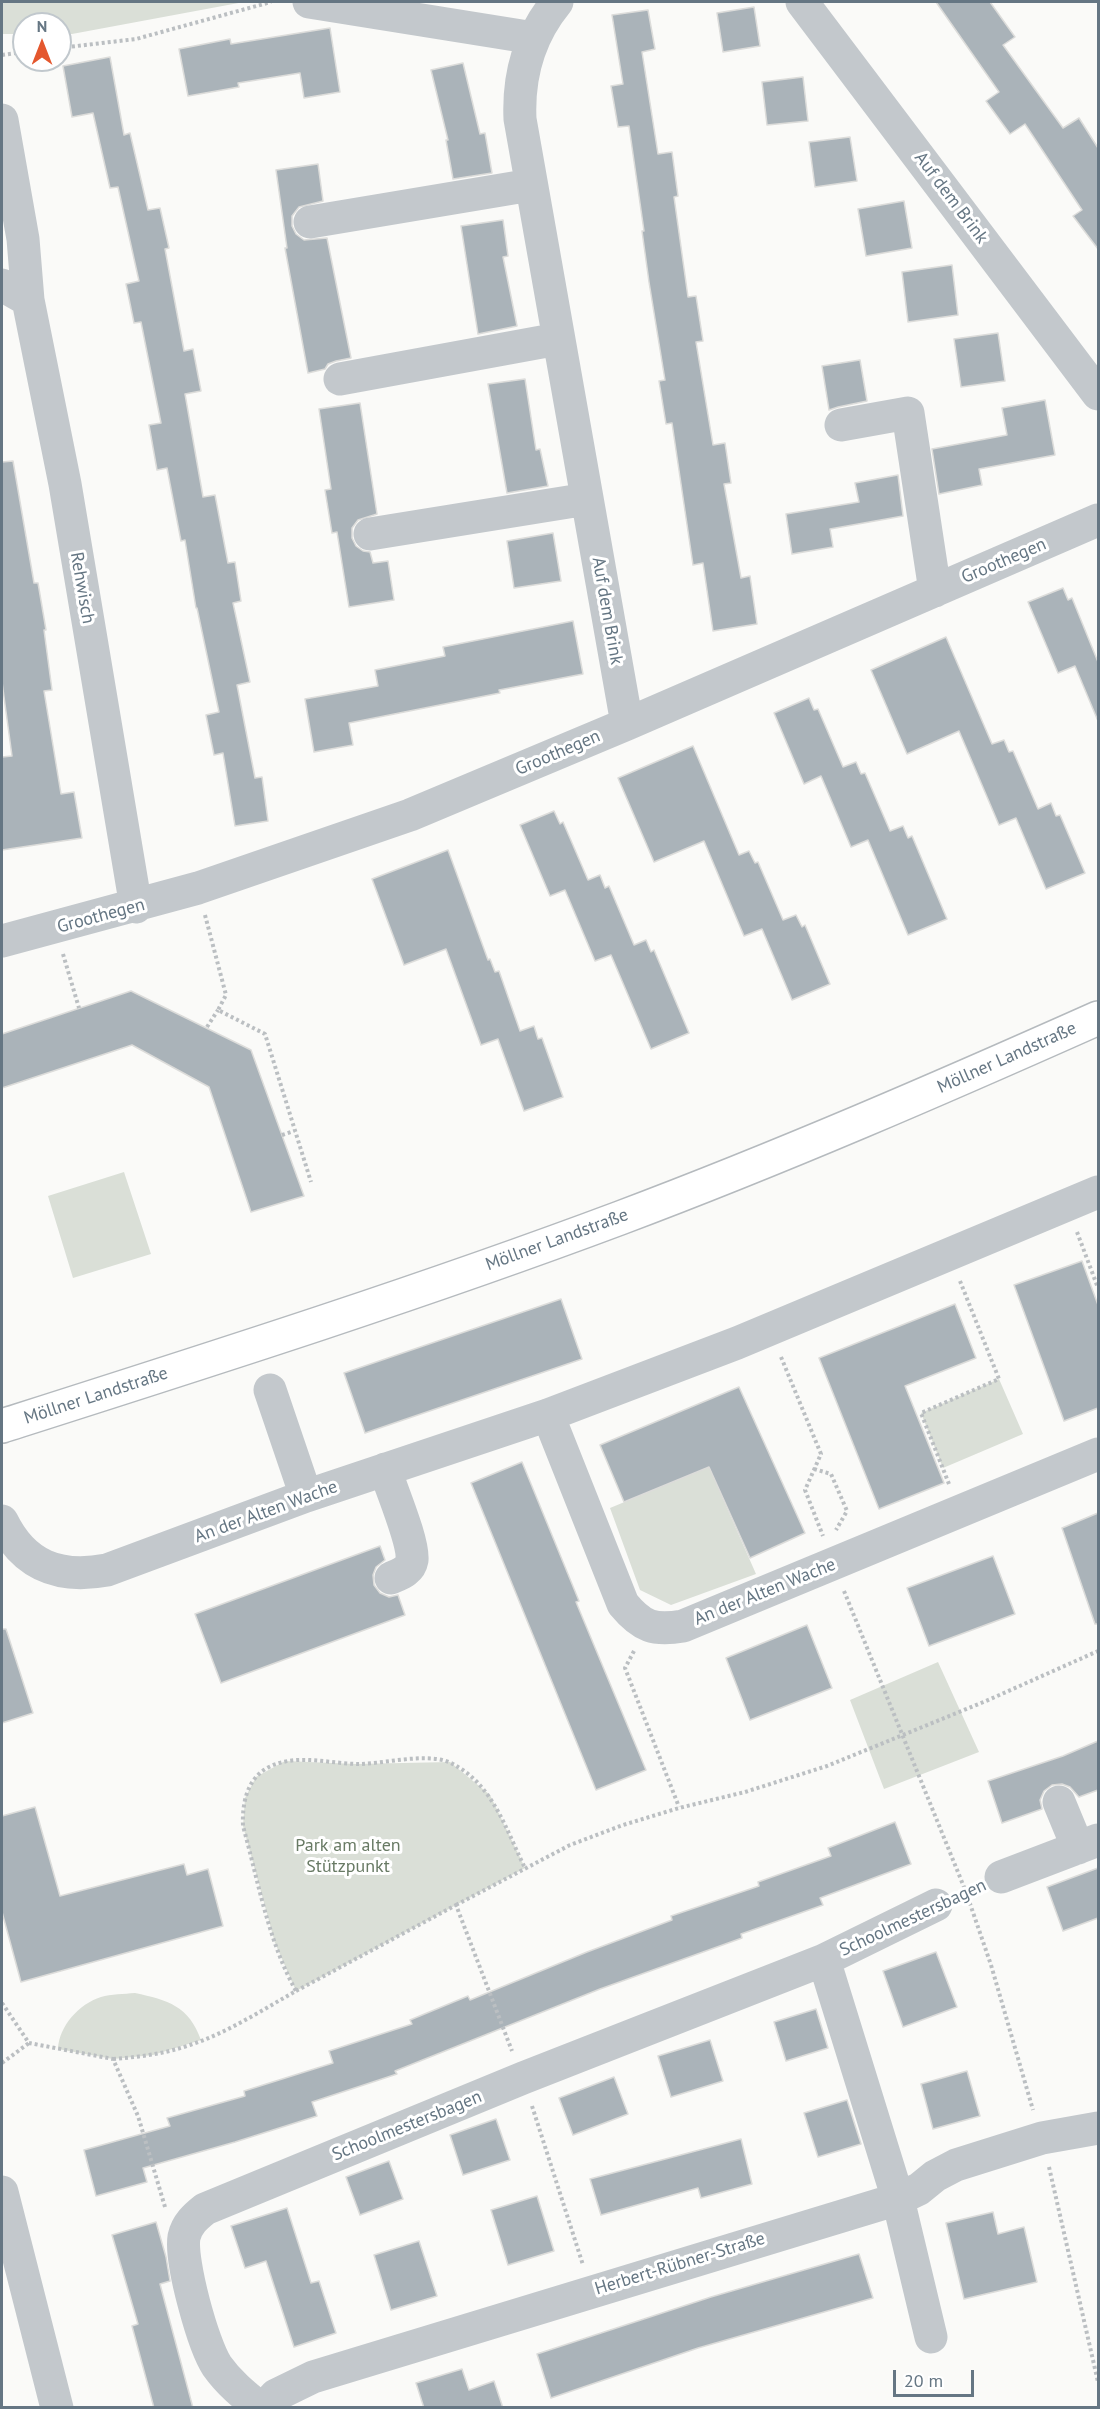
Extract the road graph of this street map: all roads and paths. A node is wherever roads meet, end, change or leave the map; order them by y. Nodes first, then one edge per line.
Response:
1 (271, 2) edge
2 (309, 2) edge
3 (557, 2) edge
4 (802, 2) edge
5 (534, 38) junction
6 (72, 47) edge
7 (2, 120) edge
8 (531, 185) junction
9 (310, 222) dead end
10 (15, 292) edge
11 (558, 339) junction
12 (340, 379) dead end
13 (1098, 394) edge
14 (841, 425) dead end
15 (587, 499) junction
16 (1098, 520) edge
17 (370, 534) dead end
18 (935, 591) junction
19 (627, 724) junction
20 (198, 888) junction
21 (136, 907) junction
22 (56, 928) junction
23 (2, 941) edge
24 (79, 1008) dead end
25 (218, 1010) junction
26 (1098, 1018) edge
27 (207, 1027) dead end
28 (294, 1131) junction
29 (282, 1135) dead end
30 (311, 1182) dead end
31 (1098, 1192) edge
32 (1067, 1206) junction
33 (949, 1255) junction
34 (1098, 1288) edge
35 (769, 1330) junction
36 (270, 1390) dead end
37 (548, 1415) junction
38 (2, 1426) edge
39 (1098, 1455) edge
40 (385, 1469) junction
41 (814, 1469) junction
42 (306, 1496) junction
43 (960, 1512) junction
44 (2, 1521) edge
45 (830, 1555) junction
46 (392, 1578) dead end
47 (647, 1626) junction
48 (1098, 1651) edge
49 (903, 1735) junction
50 (1059, 1802) dead end
51 (679, 1808) junction
52 (1088, 1844) edge
53 (525, 1868) junction
54 (1001, 1877) joint
55 (966, 1892) junction
56 (456, 1905) junction
57 (936, 1905) joint
58 (824, 1960) junction
59 (296, 1991) junction
60 (2, 2003) edge
61 (29, 2043) junction
62 (112, 2059) junction
63 (2, 2063) edge
64 (523, 2078) junction
65 (1098, 2128) edge
66 (1042, 2138) junction
67 (2, 2192) edge
68 (898, 2199) junction
69 (185, 2235) junction
70 (592, 2291) junction
71 (931, 2337) dead end
72 (1098, 2382) edge
73 (57, 2408) edge
74 (262, 2408) edge

1 - 6 path
2 - 5 street
3 - 5 street, Auf dem Brink
4 - 13 street, Auf dem Brink
5 - 8 street, Auf dem Brink
7 - 10 street, Rehwisch
8 - 9 street
8 - 11 street, Auf dem Brink
10 - 21 street, Rehwisch
11 - 12 street
11 - 15 street, Auf dem Brink
14 - 18 street
15 - 17 street
15 - 19 street, Auf dem Brink
16 - 18 street, Groothegen
18 - 19 street, Groothegen
19 - 20 street, Groothegen
20 - 21 street, Groothegen
20 - 25 path
21 - 22 street, Groothegen
22 - 23 street, Groothegen
22 - 24 path
25 - 27 path
25 - 28 path
26 - 38 main road, Möllner Landstraße
28 - 29 path
28 - 30 path
31 - 32 street, An der Alten Wache
32 - 33 street, An der Alten Wache
32 - 34 path
33 - 35 street, An der Alten Wache
33 - 43 path
35 - 37 street, An der Alten Wache
35 - 41 path
36 - 42 street
37 - 40 street, An der Alten Wache
37 - 47 street
39 - 43 street, An der Alten Wache
40 - 42 street, An der Alten Wache
40 - 46 street
41 - 45 path
41 - 45 path
42 - 44 street, An der Alten Wache
43 - 45 street, An der Alten Wache
45 - 47 street, An der Alten Wache
45 - 49 path
47 - 51 path
48 - 49 path
49 - 51 path
49 - 55 path
50 - 52 street
51 - 53 path
52 - 54 street
53 - 56 path
53 - 59 path
54 - 55 path, Schoolmestersbagen
55 - 57 path, Schoolmestersbagen
55 - 66 path
56 - 59 path
56 - 64 path
57 - 58 street, Schoolmestersbagen
58 - 64 street, Schoolmestersbagen
58 - 68 street, Schoolmestersbagen
59 - 62 path
60 - 61 path
61 - 62 path
61 - 63 path
62 - 69 path
64 - 69 street, Schoolmestersbagen
64 - 70 path
65 - 66 street, Herbert-Rübner-Straße
66 - 68 street, Herbert-Rübner-Straße
66 - 72 path
67 - 73 street
68 - 70 street, Herbert-Rübner-Straße
68 - 71 street, Schoolmestersbagen
69 - 74 street
70 - 74 street, Herbert-Rübner-Straße

